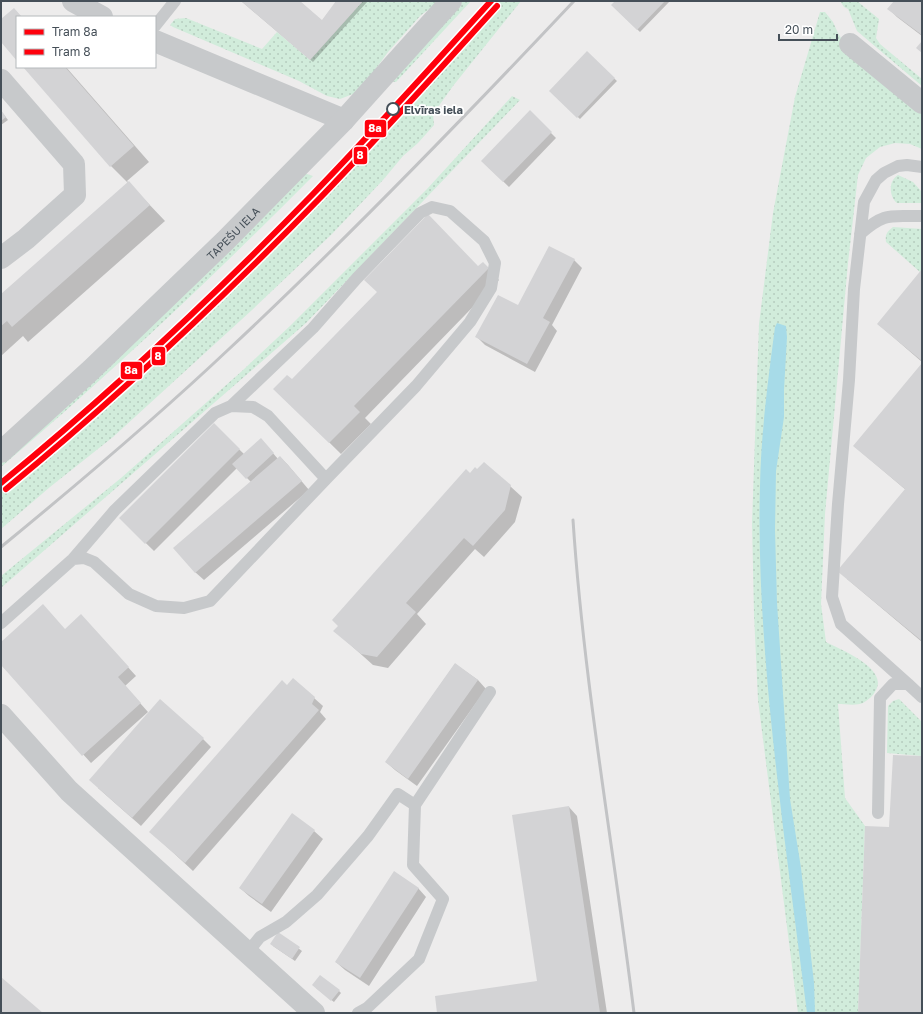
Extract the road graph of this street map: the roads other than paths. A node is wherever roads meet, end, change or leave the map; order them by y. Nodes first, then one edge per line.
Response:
1 (73, 1) edge
2 (175, 1) edge
3 (451, 1) edge
4 (100, 16) edge
5 (156, 25) edge
6 (156, 41) edge
7 (850, 44) dead end
8 (1, 80) edge
9 (922, 103) edge
10 (344, 120) junction
11 (921, 167) edge
12 (922, 216) edge
13 (860, 234) junction
14 (1, 258) edge
15 (231, 406) junction
16 (1, 452) edge
17 (326, 479) junction
18 (73, 559) junction
19 (1, 623) edge
20 (908, 684) junction
21 (490, 692) dead end
22 (922, 697) edge
23 (1, 715) edge
24 (415, 804) junction
25 (878, 813) dead end
26 (247, 953) junction
27 (314, 1013) edge
28 (358, 1013) edge

1 - 4 street
2 - 5 lane
3 - 10 street, TAPEŠU IELA
6 - 10 street
7 - 9 street
8 - 14 street
10 - 16 street, TAPEŠU IELA
11 - 13 lane
12 - 13 lane
13 - 20 lane
15 - 17 lane
15 - 17 lane
15 - 18 lane
17 - 18 lane
18 - 19 lane
20 - 22 lane
20 - 25 lane
21 - 24 lane
23 - 26 street
24 - 26 lane
24 - 28 lane
26 - 27 street

